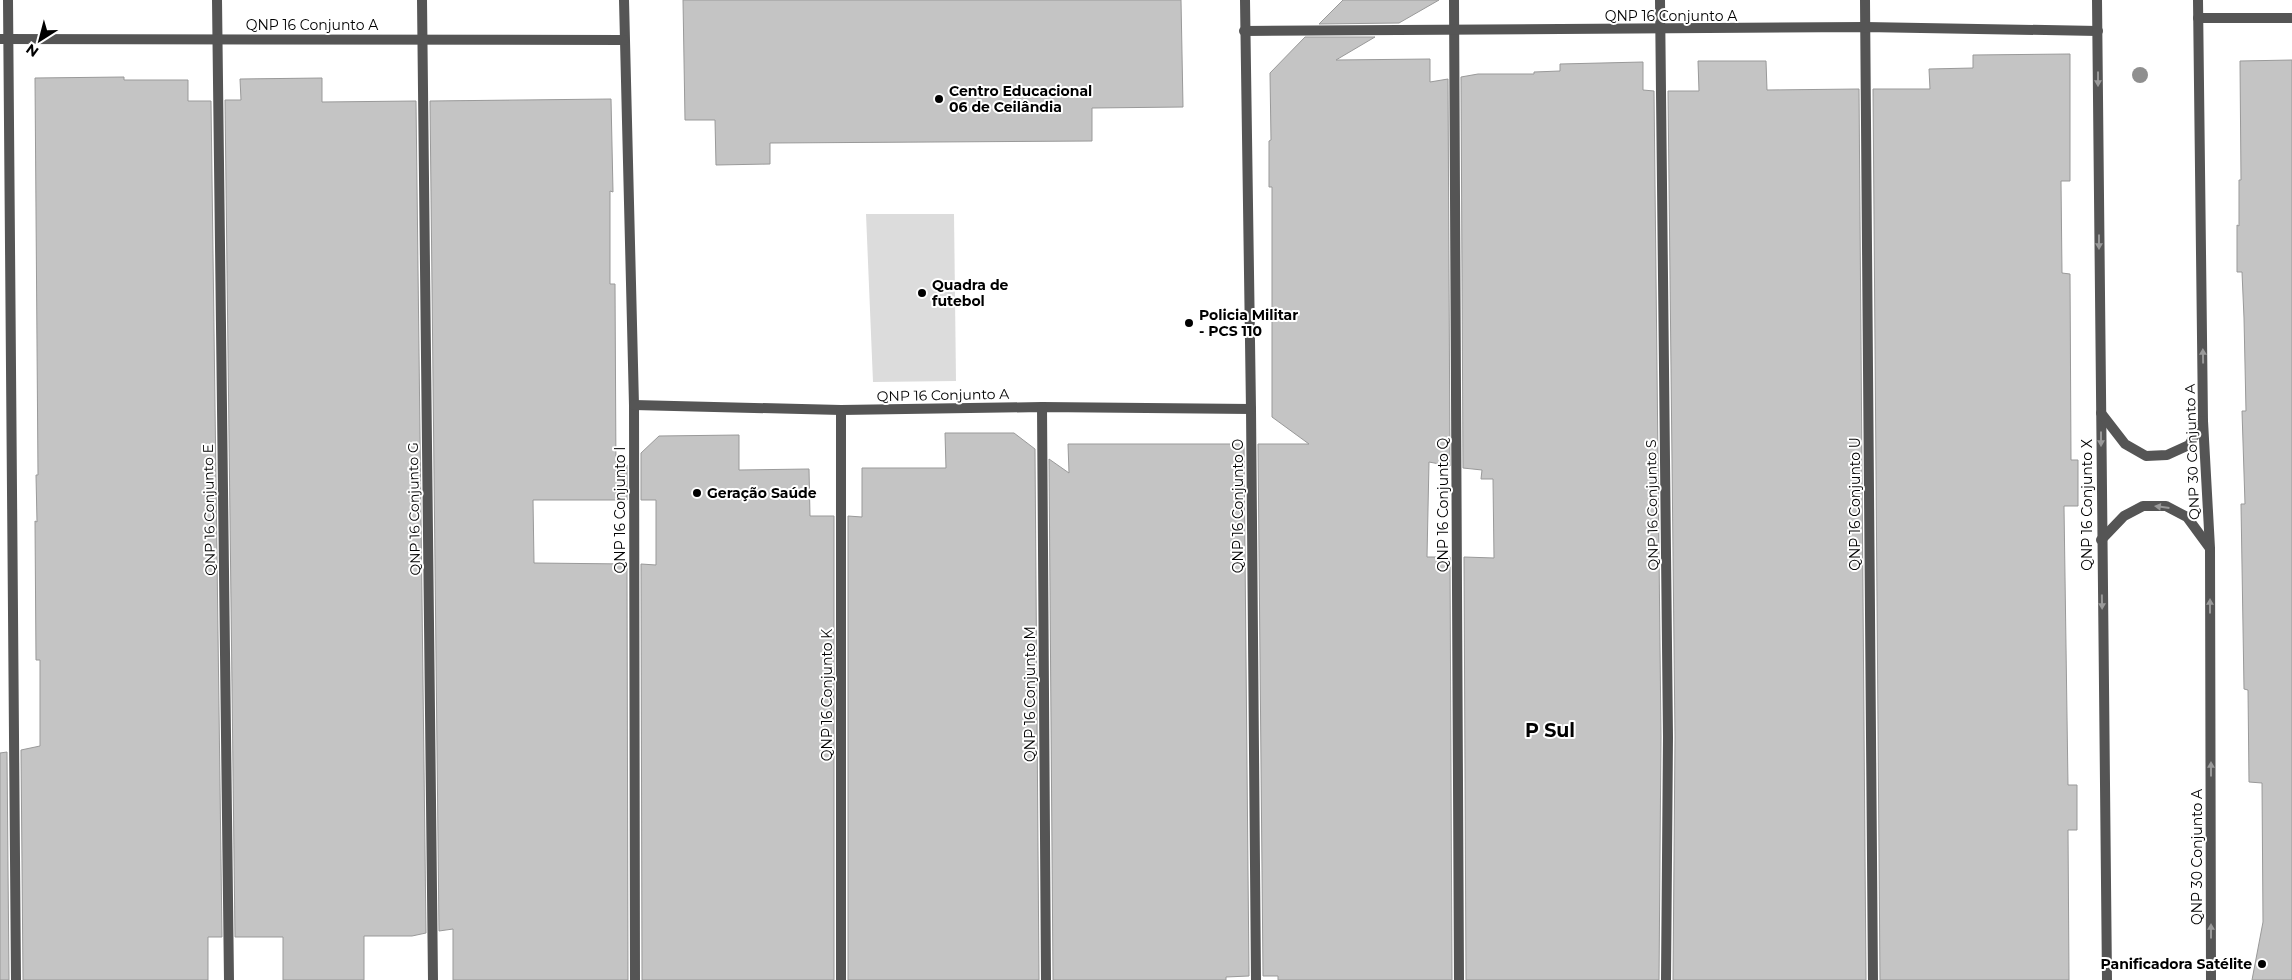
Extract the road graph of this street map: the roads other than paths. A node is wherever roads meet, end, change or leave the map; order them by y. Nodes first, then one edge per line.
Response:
1 (8, 0) edge
2 (217, 0) edge
3 (422, 0) edge
4 (624, 0) edge
5 (1244, 0) edge
6 (1454, 0) edge
7 (1660, 0) edge
8 (1864, 0) edge
9 (2097, 0) edge
10 (2198, 0) edge
11 (2198, 18) junction
12 (2292, 18) edge
13 (1865, 27) junction
14 (1454, 30) junction
15 (1661, 30) junction
16 (1244, 31) junction
17 (2098, 31) junction
18 (422, 38) junction
19 (4, 39) edge
20 (218, 40) junction
21 (624, 40) junction
22 (634, 405) junction
23 (1042, 407) junction
24 (1251, 409) junction
25 (841, 410) junction
26 (2100, 413) junction
27 (2204, 421) junction
28 (2101, 540) junction
29 (2210, 548) junction
30 (16, 980) edge
31 (229, 980) edge
32 (433, 980) edge
33 (635, 980) edge
34 (842, 980) edge
35 (1046, 980) edge
36 (1256, 980) edge
37 (1459, 980) edge
38 (1666, 980) edge
39 (1873, 980) edge
40 (2107, 980) edge
41 (2211, 980) edge

1 - 19 street
2 - 20 street, QNP 16 Conjunto E
3 - 18 street, QNP 16 Conjunto G
4 - 21 street, QNP 16 Conjunto I
5 - 16 street, QNP 16 Conjunto O
6 - 14 street, QNP 16 Conjunto Q
7 - 15 street, QNP 16 Conjunto S
8 - 13 street, QNP 16 Conjunto U
9 - 17 street, QNP 16 Conjunto X
10 - 11 street, QNP 30 Conjunto A
11 - 12 street
27 -> 11 street, QNP 30 Conjunto A
13 - 15 street, QNP 16 Conjunto A
13 - 17 street, QNP 16 Conjunto A
13 - 39 street, QNP 16 Conjunto U
14 - 15 street, QNP 16 Conjunto A
14 - 16 street, QNP 16 Conjunto A
14 - 37 street, QNP 16 Conjunto Q
15 - 38 street, QNP 16 Conjunto S
16 - 24 street, QNP 16 Conjunto O
17 -> 26 street, QNP 16 Conjunto X
18 - 20 street, QNP 16 Conjunto A
18 - 21 street, QNP 16 Conjunto A
18 - 32 street, QNP 16 Conjunto G
19 - 20 street, QNP 16 Conjunto A
19 - 30 street
20 - 31 street, QNP 16 Conjunto E
21 - 22 street, QNP 16 Conjunto I
22 - 25 street, QNP 16 Conjunto A
22 - 33 street, QNP 16 Conjunto I
23 - 24 street, QNP 16 Conjunto A
23 - 25 street, QNP 16 Conjunto A
23 - 35 street, QNP 16 Conjunto M
24 - 36 street, QNP 16 Conjunto O
25 - 34 street, QNP 16 Conjunto K
26 - 27 street
26 -> 28 street, QNP 16 Conjunto X
27 - 29 street, QNP 30 Conjunto A
29 -> 28 street
28 -> 40 street, QNP 16 Conjunto X
41 -> 29 street, QNP 30 Conjunto A

